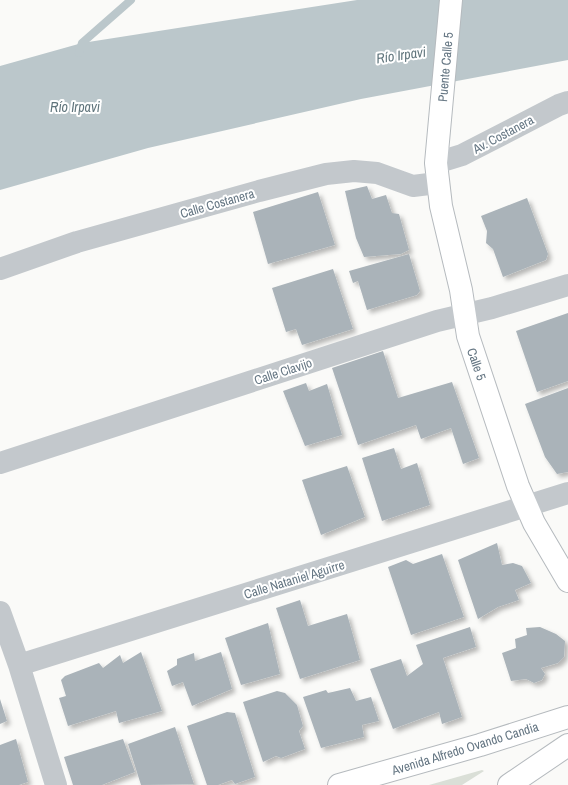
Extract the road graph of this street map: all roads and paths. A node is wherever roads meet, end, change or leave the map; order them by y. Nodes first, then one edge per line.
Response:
1 (451, 0) edge
2 (568, 102) edge
3 (439, 134) joint
4 (437, 173) junction
5 (0, 268) edge
6 (568, 285) edge
7 (463, 314) junction
8 (0, 463) edge
9 (568, 493) edge
10 (526, 506) junction
11 (568, 580) edge
12 (0, 612) edge
13 (19, 665) junction
14 (568, 717) edge
15 (568, 745) edge
16 (56, 785) edge
17 (339, 785) edge
18 (509, 785) edge

1 - 3 main road, Puente Calle 5
2 - 4 street, Av. Costanera
3 - 4 main road, Calle 5
4 - 5 street, Calle Costanera
4 - 7 main road, Calle 5
6 - 7 street, Calle Clavijo
7 - 8 street, Calle Clavijo
7 - 10 main road, Calle 5
9 - 10 street, Calle Nataniel Aguirre
10 - 11 main road, Calle 5
10 - 13 street, Calle Nataniel Aguirre
12 - 13 street
13 - 16 street
14 - 17 main road, Avenida Alfredo Ovando Candia
15 - 18 main road

